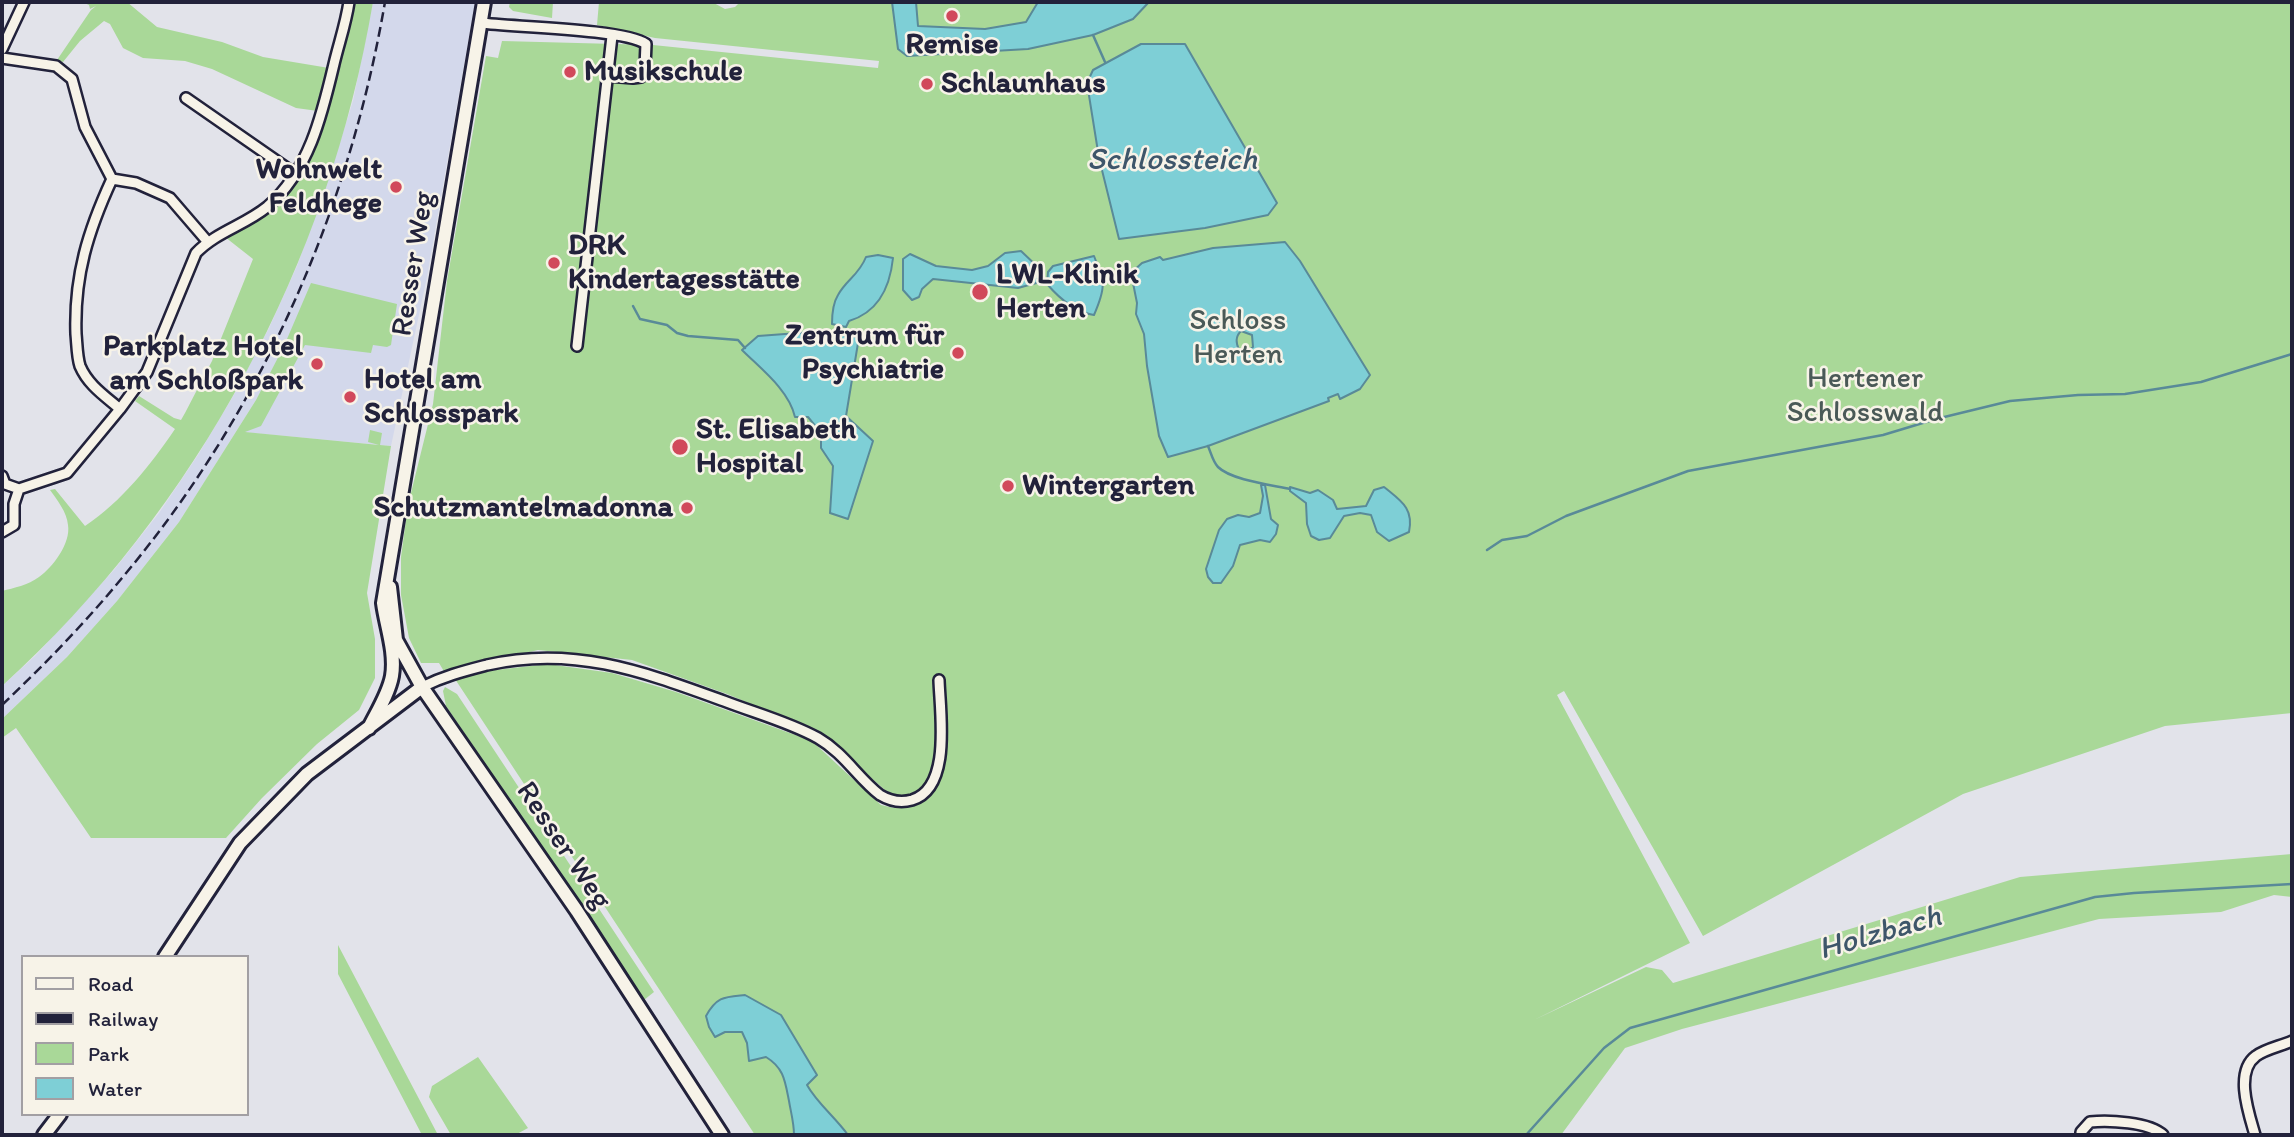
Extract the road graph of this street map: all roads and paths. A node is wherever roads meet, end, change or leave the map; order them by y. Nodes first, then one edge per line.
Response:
1 (24, 2) edge
2 (349, 2) edge
3 (484, 2) edge
4 (481, 23) junction
5 (612, 36) junction
6 (2, 49) edge
7 (2, 58) edge
8 (608, 76) junction
9 (186, 98) dead end
10 (294, 173) junction
11 (112, 179) junction
12 (207, 241) junction
13 (577, 346) dead end
14 (120, 409) junction
15 (3, 483) edge
16 (19, 489) junction
17 (2, 532) edge
18 (388, 576) junction
19 (939, 680) dead end
20 (422, 687) junction
21 (369, 728) junction
22 (166, 955) edge
23 (2292, 1041) edge
24 (58, 1116) edge
25 (44, 1135) edge
26 (722, 1135) edge
27 (2081, 1135) edge
28 (2163, 1135) edge
29 (2255, 1135) edge

1 - 6 street
2 - 10 street
3 - 4 main road, Resser Weg
4 - 5 street
4 - 18 main road, Resser Weg
5 - 8 street
5 - 8 street
7 - 11 street
8 - 13 street
9 - 10 street
10 - 12 street
11 - 12 street
11 - 14 street
12 - 14 street
14 - 16 street
15 - 16 street
16 - 17 street
18 - 20 main road, Resser Weg
18 - 21 main road, Resser Weg
19 - 20 street
20 - 21 main road
20 - 26 main road, Resser Weg
21 - 22 main road
23 - 29 street
24 - 25 main road
27 - 28 street

